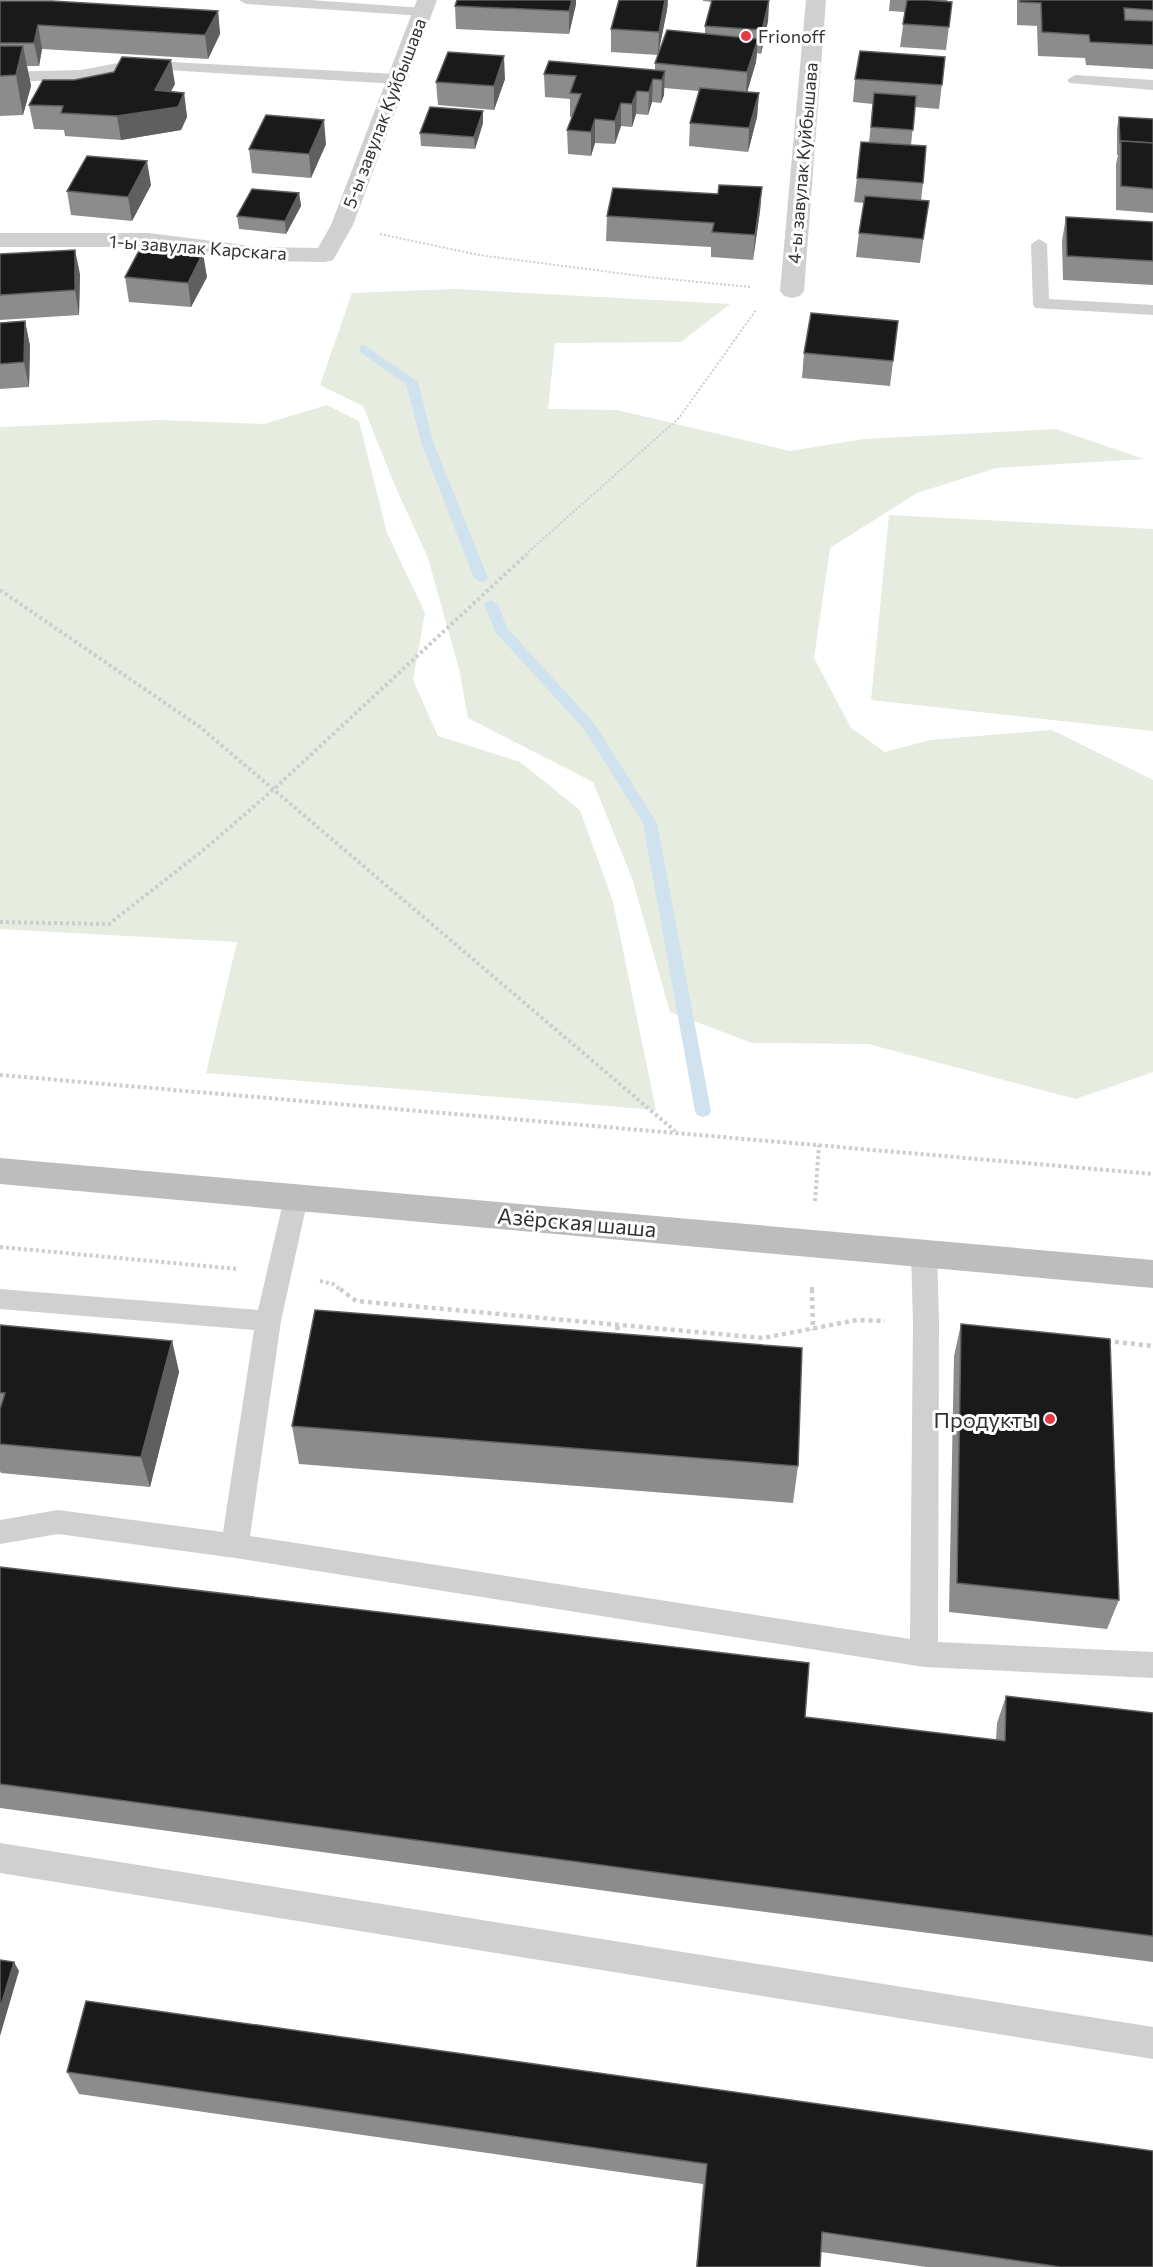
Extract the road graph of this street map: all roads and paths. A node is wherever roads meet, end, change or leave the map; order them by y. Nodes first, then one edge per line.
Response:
1 (246, 0) edge
2 (816, 0) edge
3 (425, 6) edge
4 (0, 77) edge
5 (397, 79) junction
6 (1075, 80) dead end
7 (1153, 85) edge
8 (342, 225) junction
9 (0, 240) edge
10 (1039, 244) dead end
11 (783, 290) junction
12 (1153, 310) edge
13 (0, 590) edge
14 (274, 789) junction
15 (0, 922) edge
16 (0, 1075) edge
17 (677, 1132) junction
18 (0, 1171) edge
19 (1153, 1174) edge
20 (296, 1198) junction
21 (0, 1247) edge
22 (924, 1253) junction
23 (279, 1273) junction
24 (1153, 1274) edge
25 (0, 1299) edge
26 (268, 1321) junction
27 (926, 1322) junction
28 (618, 1324) junction
29 (1105, 1341) edge
30 (1153, 1346) edge
31 (615, 1348) edge
32 (0, 1532) edge
33 (235, 1546) junction
34 (924, 1654) junction
35 (1153, 1665) edge
36 (0, 1858) edge
37 (1153, 2043) edge

1 - 3 lane
2 - 11 street, 4-ы завулак Куйбышава
3 - 5 street, 5-ы завулак Куйбышава
4 - 5 lane
5 - 8 street, 5-ы завулак Куйбышава
6 - 7 lane
8 - 9 street, 1-ы завулак Карскага
8 - 11 path
10 - 12 lane
11 - 14 path
13 - 14 path
14 - 15 path
14 - 17 path
16 - 17 path
17 - 19 path
18 - 20 main road, Азёрская шаша
20 - 22 main road, Азёрская шаша
20 - 23 lane
21 - 23 path
22 - 24 main road, Азёрская шаша
22 - 27 lane
23 - 26 lane
23 - 28 path
25 - 26 lane
26 - 33 lane
27 - 28 path
27 - 34 lane
28 - 31 path
29 - 30 path
32 - 33 lane
33 - 34 lane
34 - 35 lane
36 - 37 lane

